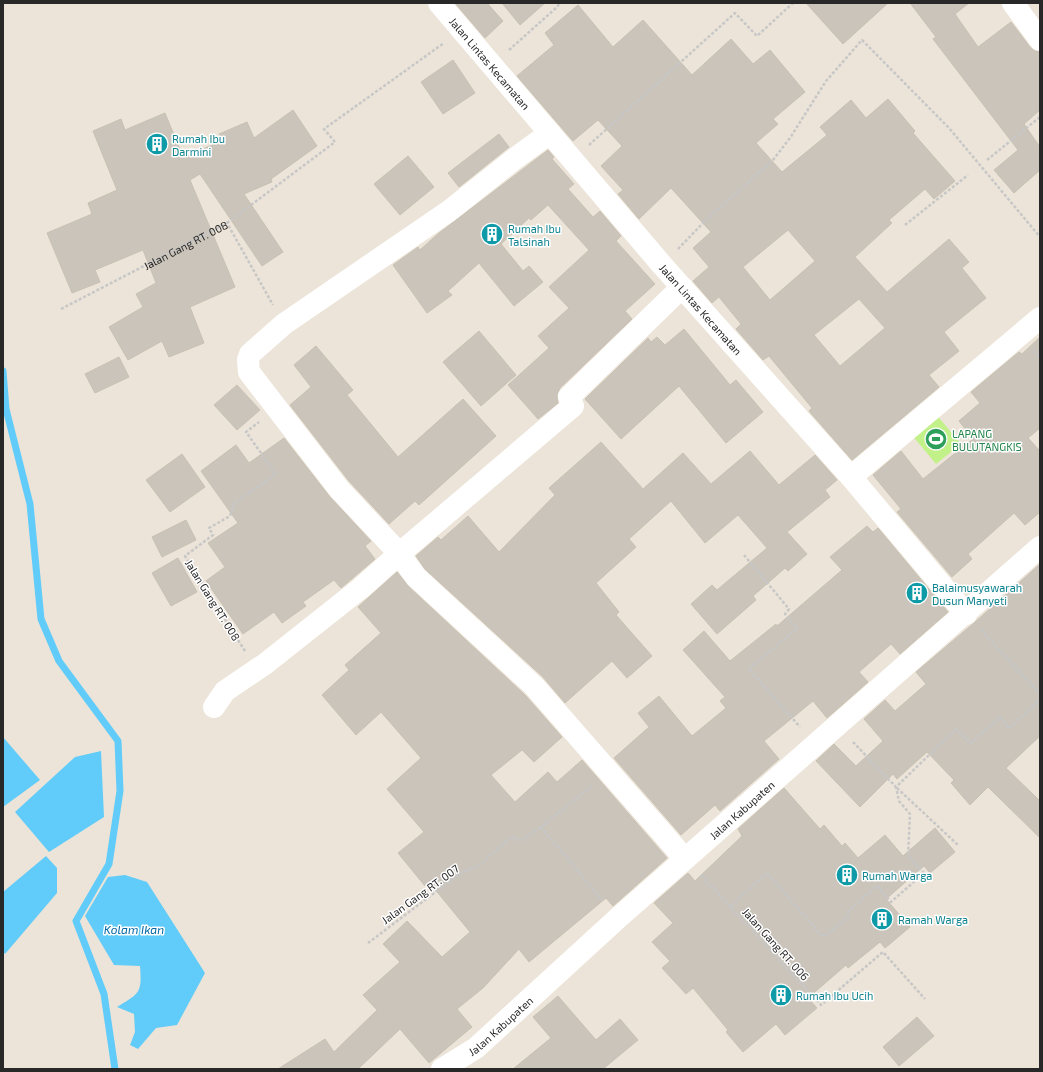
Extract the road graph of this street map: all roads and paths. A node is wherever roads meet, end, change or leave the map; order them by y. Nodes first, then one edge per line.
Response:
1 (439, 3) edge
2 (560, 3) edge
3 (793, 3) edge
4 (1012, 3) edge
5 (462, 30) junction
6 (1040, 40) edge
7 (492, 65) junction
8 (1040, 117) edge
9 (550, 133) junction
10 (572, 160) junction
11 (987, 160) dead end
12 (968, 175) dead end
13 (227, 223) junction
14 (905, 225) dead end
15 (1040, 236) edge
16 (662, 265) junction
17 (682, 287) junction
18 (61, 309) dead end
19 (1040, 318) edge
20 (284, 324) junction
21 (276, 408) junction
22 (851, 477) junction
23 (1040, 547) edge
24 (399, 554) junction
25 (744, 555) dead end
26 (966, 614) junction
27 (256, 669) junction
28 (1040, 694) edge
29 (1040, 700) edge
30 (214, 707) dead end
31 (836, 725) junction
32 (815, 744) junction
33 (609, 772) junction
34 (896, 787) junction
35 (541, 827) junction
36 (959, 846) dead end
37 (685, 859) junction
38 (731, 906) junction
39 (618, 918) junction
40 (368, 943) dead end
41 (925, 999) dead end
42 (442, 1069) edge

1 - 5 street, Jalan Lintas Kecamatan
2 - 7 path
3 - 10 path
4 - 6 street
5 - 7 street, Jalan Lintas Kecamatan
5 - 13 path
7 - 9 street, Jalan Lintas Kecamatan
8 - 11 path
9 - 10 street, Jalan Lintas Kecamatan
9 - 20 street
10 - 16 street, Jalan Lintas Kecamatan
12 - 14 path
13 - 18 path, Jalan Gang RT. 008
13 - 20 path, Jalan Gang RT. 008
15 - 16 path
16 - 17 street, Jalan Lintas Kecamatan
17 - 22 street, Jalan Lintas Kecamatan
17 - 24 street
19 - 22 street
20 - 21 street
21 - 24 street
21 - 27 path, Jalan Gang RT. 008
22 - 26 street, Jalan Lintas Kecamatan
23 - 26 street, Jalan Kabupaten
24 - 27 street
24 - 33 street
25 - 32 path
26 - 28 path
26 - 31 street, Jalan Kabupaten
27 - 30 street
29 - 34 path
31 - 32 street, Jalan Kabupaten
31 - 34 path
32 - 37 street, Jalan Kabupaten
33 - 35 path
33 - 37 street
34 - 36 path
34 - 38 path
35 - 39 path
35 - 40 path, Jalan Gang RT. 007
37 - 38 path, Jalan Gang RT. 006
37 - 39 street, Jalan Kabupaten
38 - 41 path, Jalan Gang RT. 006
39 - 42 street, Jalan Kabupaten

